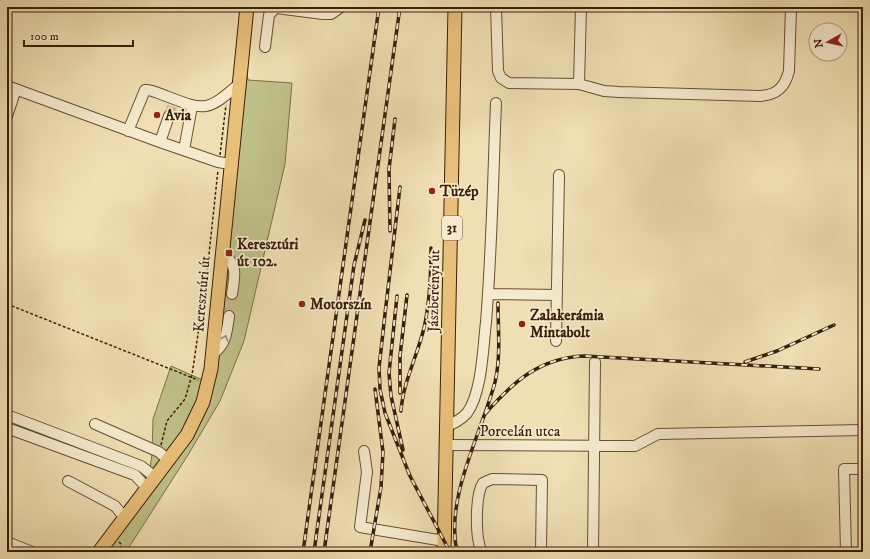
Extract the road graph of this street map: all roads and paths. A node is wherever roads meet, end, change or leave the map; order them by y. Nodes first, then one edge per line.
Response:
1 (247, 7) edge
2 (341, 7) edge
3 (455, 7) edge
4 (496, 7) edge
5 (581, 7) edge
6 (791, 7) edge
7 (276, 8) edge
8 (265, 47) dead end
9 (239, 84) junction
10 (579, 84) junction
11 (11, 88) edge
12 (228, 93) junction
13 (496, 103) dead end
14 (192, 106) junction
15 (7, 116) edge
16 (169, 116) tunnel mouth
17 (128, 131) junction
18 (160, 142) junction
19 (184, 150) junction
20 (224, 163) junction
21 (559, 175) dead end
22 (222, 252) junction
23 (232, 294) tunnel mouth
24 (488, 294) junction
25 (557, 295) junction
26 (7, 304) edge
27 (229, 316) tunnel mouth
28 (556, 342) dead end
29 (212, 354) junction
30 (595, 362) dead end
31 (207, 384) junction
32 (7, 415) edge
33 (95, 424) dead end
34 (447, 426) junction
35 (7, 428) edge
36 (863, 430) edge
37 (446, 445) junction
38 (594, 446) junction
39 (364, 450) dead end
40 (163, 456) junction
41 (863, 469) edge
42 (155, 477) junction
43 (68, 481) dead end
44 (147, 488) junction
45 (125, 518) junction
46 (7, 542) edge
47 (444, 547) edge
48 (32, 552) edge
49 (99, 552) edge
50 (482, 552) edge
51 (541, 552) edge
52 (593, 552) edge
53 (846, 552) edge

1 - 9 main road, Keresztúri út
2 - 7 street
3 - 34 main road, Jászberényi út / 31
4 - 10 street
5 - 10 street
6 - 10 street
7 - 8 street
9 - 12 street
9 - 20 main road, Keresztúri út
11 - 15 street
11 - 17 street
12 - 14 street
12 - 20 path
13 - 24 street
14 - 17 street
14 - 19 street
16 - 18 street
17 - 18 street
18 - 19 street
19 - 20 street
20 - 22 main road, Keresztúri út
20 - 40 path
21 - 25 street
22 - 23 street
22 - 29 main road, Keresztúri út
24 - 25 street
24 - 34 street
25 - 28 street
26 - 31 path
29 -> 27 street
29 - 31 main road, Keresztúri út
30 - 38 street
31 - 40 main road, Keresztúri út
32 - 42 street
33 - 40 street
34 - 37 main road, Jászberényi út / 31
35 - 44 street
36 - 38 street, Porcelán utca
37 - 38 street, Porcelán utca
37 - 47 main road, Jászberényi út / 31
38 - 52 street
39 - 47 street
40 - 42 main road, Keresztúri út
41 - 53 street
42 - 44 main road, Keresztúri út
43 - 45 street
44 - 45 main road, Keresztúri út
45 - 49 main road, Keresztúri út
46 - 48 street
50 - 51 street

